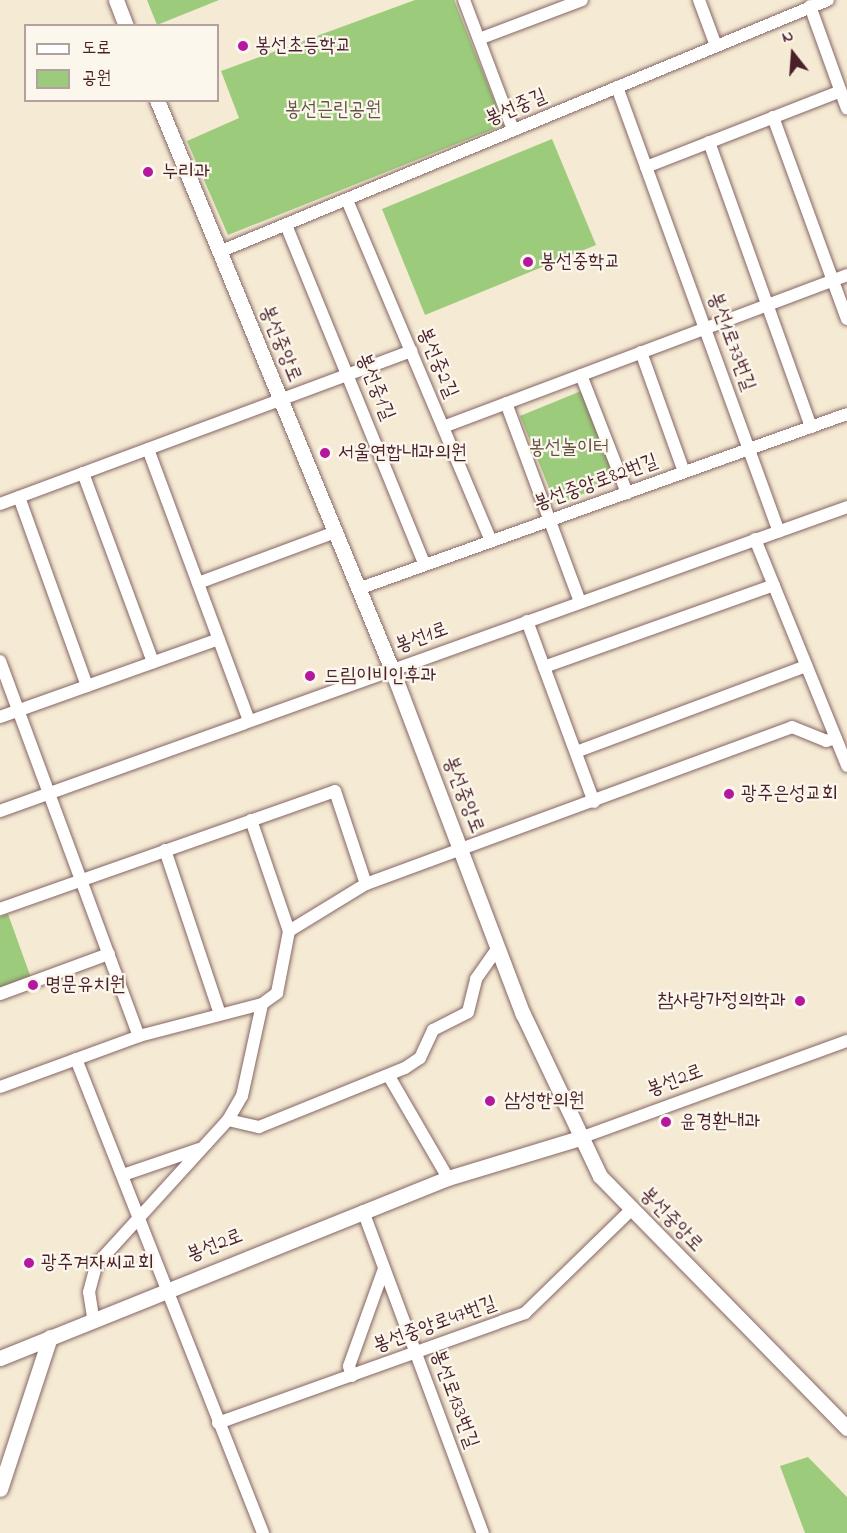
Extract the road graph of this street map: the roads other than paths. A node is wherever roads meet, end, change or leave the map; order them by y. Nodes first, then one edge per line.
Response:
1 (116, 0) edge
2 (464, 0) edge
3 (545, 0) edge
4 (582, 0) edge
5 (699, 0) edge
6 (828, 0) edge
7 (810, 6) junction
8 (550, 12) junction
9 (125, 24) edge
10 (479, 39) junction
11 (715, 43) junction
12 (617, 87) junction
13 (841, 91) junction
14 (158, 102) edge
15 (847, 109) edge
16 (773, 117) junction
17 (513, 130) junction
18 (709, 142) junction
19 (646, 167) junction
20 (347, 200) junction
21 (286, 225) junction
22 (219, 252) junction
23 (847, 275) edge
24 (833, 280) junction
25 (767, 305) junction
26 (847, 319) edge
27 (705, 328) junction
28 (411, 351) junction
29 (641, 352) junction
30 (350, 374) junction
31 (581, 375) junction
32 (280, 400) junction
33 (506, 403) junction
34 (847, 414) edge
35 (443, 427) junction
36 (811, 427) junction
37 (148, 449) junction
38 (749, 449) junction
39 (684, 472) junction
40 (83, 473) junction
41 (627, 493) junction
42 (19, 497) junction
43 (0, 504) edge
44 (847, 507) edge
45 (550, 520) junction
46 (779, 531) junction
47 (335, 532) junction
48 (755, 540) junction
49 (490, 541) junction
50 (425, 565) junction
51 (198, 583) junction
52 (774, 585) junction
53 (358, 589) junction
54 (580, 602) junction
55 (527, 621) junction
56 (219, 639) junction
57 (0, 661) edge
58 (153, 662) junction
59 (806, 666) junction
60 (544, 667) junction
61 (392, 670) junction
62 (87, 686) junction
63 (18, 710) junction
64 (0, 717) edge
65 (249, 721) junction
66 (836, 738) junction
67 (576, 752) junction
68 (847, 765) edge
69 (49, 794) junction
70 (594, 801) junction
71 (0, 811) edge
72 (251, 820) junction
73 (462, 848) junction
74 (165, 849) junction
75 (81, 880) junction
76 (366, 884) junction
77 (0, 909) edge
78 (289, 931) junction
79 (498, 948) junction
80 (108, 954) junction
81 (0, 994) edge
82 (262, 1004) junction
83 (219, 1011) junction
84 (139, 1036) junction
85 (847, 1041) edge
86 (76, 1059) junction
87 (390, 1078) junction
88 (0, 1087) edge
89 (228, 1120) junction
90 (580, 1138) junction
91 (200, 1149) junction
92 (123, 1175) junction
93 (448, 1178) junction
94 (631, 1210) junction
95 (363, 1211) junction
96 (140, 1220) junction
97 (384, 1269) junction
98 (166, 1287) junction
99 (93, 1317) junction
100 (51, 1337) junction
101 (416, 1353) junction
102 (0, 1358) edge
103 (352, 1376) junction
104 (218, 1423) junction
105 (847, 1428) edge
106 (0, 1489) edge
107 (266, 1532) edge
108 (483, 1533) edge

1 - 9 street
2 - 10 street
3 - 8 street
4 - 8 street
5 - 11 street
6 - 7 street, 봉선중길
7 - 11 street, 봉선중길
7 - 13 street
8 - 10 street
10 - 17 street
11 - 12 street, 봉선중길
12 - 17 street, 봉선중길
12 - 19 street, 봉선1로73번길
13 - 15 street
13 - 16 street
14 - 22 street, 봉선중앙로
16 - 18 street
16 - 24 street
17 - 20 street, 봉선중길
18 - 19 street
18 - 25 street
19 - 27 street, 봉선1로73번길
20 - 21 street, 봉선중길
20 - 28 street, 봉선중2길
21 - 22 street, 봉선중길
21 - 30 street, 봉선중1길
22 - 32 street, 봉선중앙로
23 - 24 street
24 - 25 street
24 - 26 street
25 - 27 street
25 - 36 street
27 - 29 street
27 - 38 street, 봉선1로73번길
28 - 30 street
28 - 35 street, 봉선중2길
29 - 31 street
29 - 39 street
30 - 32 street
30 - 50 street, 봉선중1길
31 - 33 street
31 - 41 street
32 - 37 street
32 - 47 street, 봉선중앙로
33 - 35 street
33 - 45 street
34 - 36 street, 봉선중앙로82번길
35 - 49 street, 봉선중2길
36 - 38 street, 봉선중앙로82번길
37 - 40 street
37 - 51 street
38 - 39 street, 봉선중앙로82번길
38 - 46 street, 봉선1로73번길
39 - 41 street, 봉선중앙로82번길
40 - 42 street
40 - 58 street
41 - 45 street, 봉선중앙로82번길
42 - 43 street
42 - 62 street
44 - 46 street, 봉선1로
45 - 49 street, 봉선중앙로82번길
45 - 54 street
46 - 48 street, 봉선1로
47 - 51 street
47 - 53 street, 봉선중앙로
48 - 52 street
48 - 54 street, 봉선1로
49 - 50 street, 봉선중앙로82번길
50 - 53 street, 봉선중앙로82번길
51 - 56 street
52 - 59 street
52 - 60 street
53 - 61 street, 봉선중앙로
54 - 55 street, 봉선1로
55 - 60 street
55 - 61 street, 봉선1로
56 - 58 street
56 - 65 street
57 - 63 street
58 - 62 street
59 - 66 street
59 - 67 street
60 - 67 street
61 - 65 street, 봉선1로
61 - 73 street, 봉선중앙로
62 - 63 street
63 - 64 street
63 - 69 street
65 - 69 street, 봉선1로
66 - 68 street
66 - 70 street
67 - 70 street
69 - 71 street, 봉선1로
69 - 75 street
70 - 73 street
72 - 74 street
72 - 76 street
72 - 78 street
73 - 76 street
73 - 79 street, 봉선중앙로
74 - 75 street
74 - 83 street
75 - 77 street
75 - 80 street
76 - 78 street
78 - 82 street
79 - 87 street
79 - 90 street, 봉선중앙로
80 - 81 street
80 - 84 street
82 - 83 street
82 - 89 street
83 - 84 street
84 - 86 street
85 - 90 street, 봉선2로
86 - 88 street
86 - 92 street
87 - 89 street
87 - 93 street
89 - 91 street
90 - 93 street, 봉선2로
90 - 94 street, 봉선중앙로
91 - 92 street
91 - 96 street
92 - 96 street
93 - 95 street, 봉선2로
94 - 101 street, 봉선중앙로47번길
94 - 105 street, 봉선중앙로
95 - 97 street, 봉선로133번길
95 - 98 street, 봉선2로
96 - 98 street
96 - 99 street
97 - 101 street, 봉선로133번길
97 - 103 street
98 - 99 street, 봉선2로
98 - 104 street
99 - 100 street, 봉선2로
100 - 102 street, 봉선2로
100 - 106 street
101 - 103 street, 봉선중앙로47번길
101 - 108 street, 봉선로133번길
103 - 104 street, 봉선중앙로47번길
104 - 107 street

